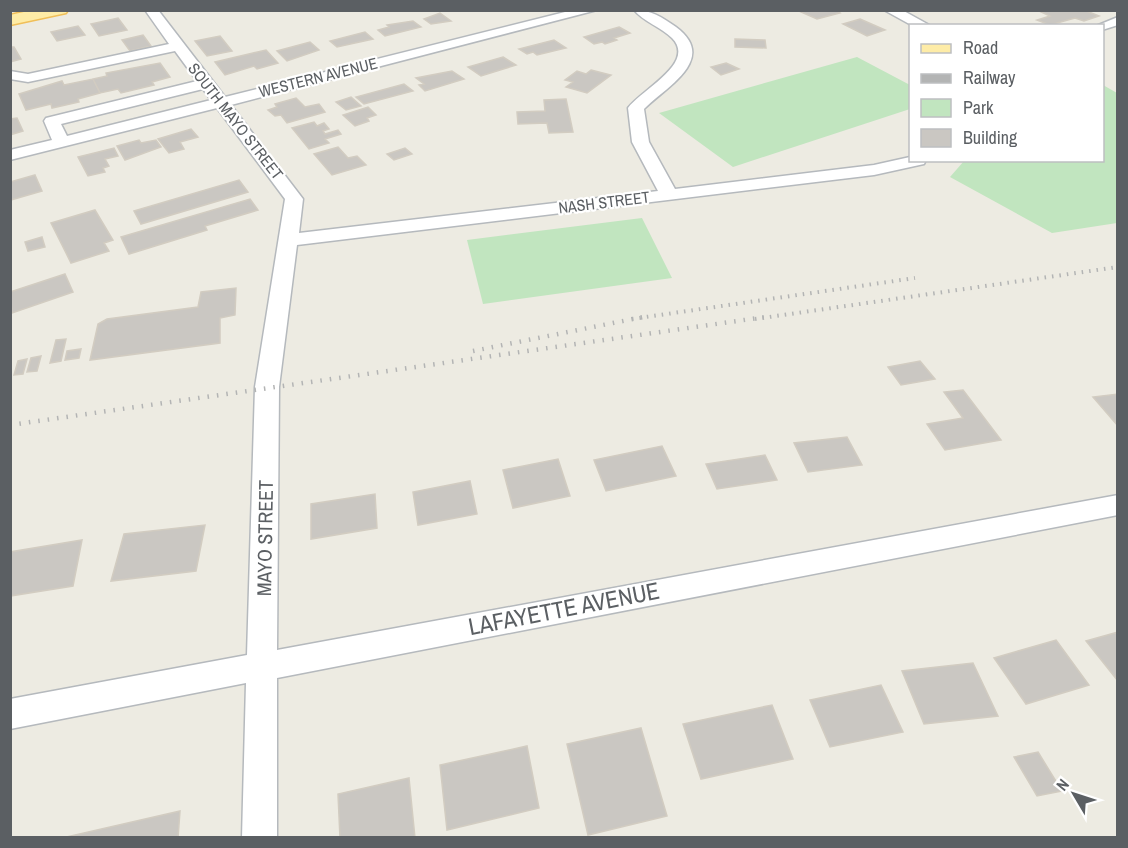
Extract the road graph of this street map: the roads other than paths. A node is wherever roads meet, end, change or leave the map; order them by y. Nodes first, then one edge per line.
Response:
1 (60, 10) edge
2 (151, 10) edge
3 (591, 10) edge
4 (640, 10) edge
5 (890, 10) edge
6 (10, 20) edge
7 (921, 24) edge
8 (178, 46) junction
9 (10, 75) edge
10 (207, 83) junction
11 (221, 101) junction
12 (62, 142) junction
13 (10, 156) edge
14 (910, 162) edge
15 (669, 194) junction
16 (290, 240) junction
17 (1118, 505) edge
18 (263, 666) junction
19 (10, 714) edge
20 (259, 837) edge

1 - 6 main road
2 - 8 street, SOUTH MAYO STREET
3 - 11 street, WESTERN AVENUE
4 - 15 street
5 - 7 street
8 - 9 street
8 - 10 street, SOUTH MAYO STREET
10 - 11 street, SOUTH MAYO STREET
10 - 12 street
11 - 12 street, WESTERN AVENUE
11 - 16 street, SOUTH MAYO STREET
12 - 13 street, WESTERN AVENUE
14 - 15 street, NASH STREET
15 - 16 street, NASH STREET
16 - 18 street, MAYO STREET
17 - 18 street, LAFAYETTE AVENUE
18 - 19 street, LAFAYETTE AVENUE
18 - 20 street, MAYO STREET

